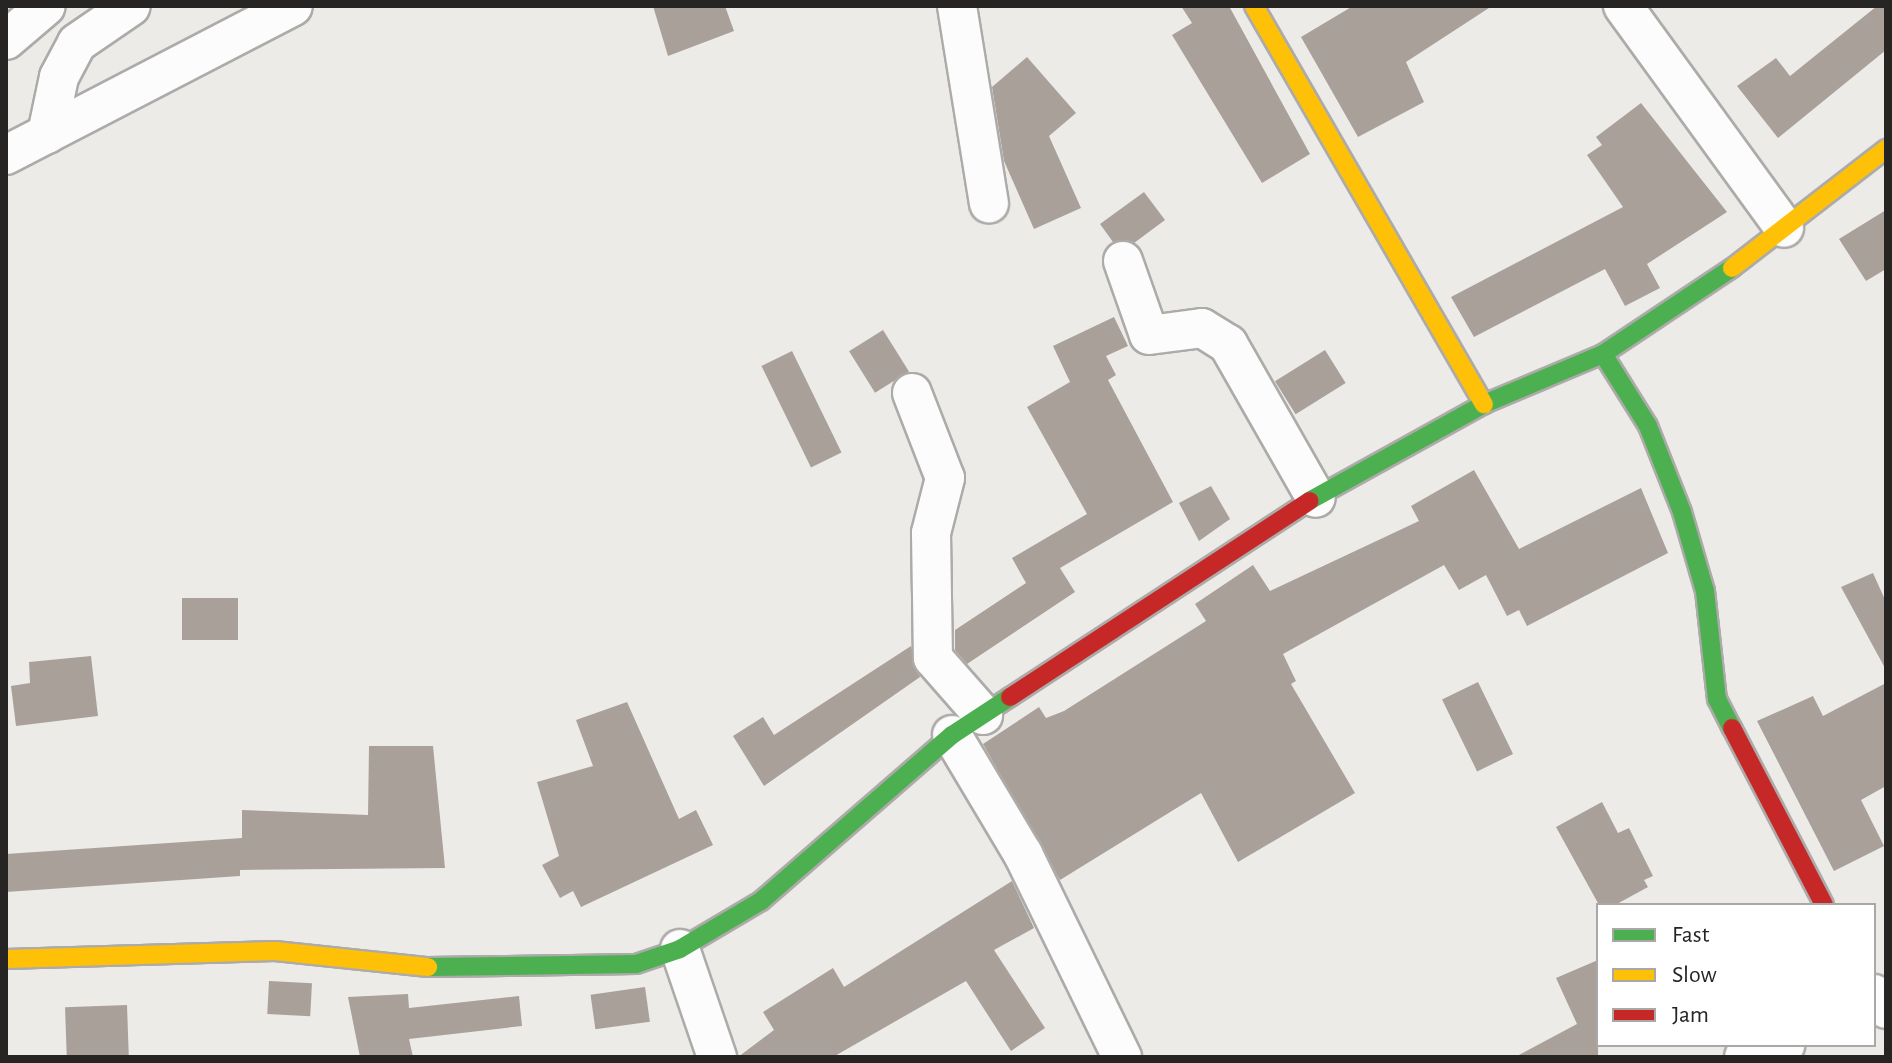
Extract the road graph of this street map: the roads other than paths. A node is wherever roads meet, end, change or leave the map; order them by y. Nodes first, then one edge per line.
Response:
1 (131, 6) edge
2 (293, 6) edge
3 (957, 6) edge
4 (1254, 6) edge
5 (1623, 6) edge
6 (32, 10) edge
7 (6, 40) edge
8 (47, 134) junction
9 (1886, 149) edge
10 (6, 155) edge
11 (989, 203) dead end
12 (1784, 228) junction
13 (1123, 261) dead end
14 (1603, 354) junction
15 (912, 393) dead end
16 (1484, 404) junction
17 (1316, 498) junction
18 (983, 715) junction
19 (952, 735) junction
20 (1823, 903) edge
21 (680, 949) junction
22 (6, 959) edge
23 (1778, 1047) edge
24 (717, 1057) edge
25 (1122, 1057) edge
26 (1744, 1057) edge

1 - 8 street
2 - 8 street
3 - 11 street
4 - 16 street
5 - 12 street
6 - 7 street
8 - 10 street
9 - 12 street
12 - 14 street
13 - 17 street
14 - 16 street
14 - 20 street
15 - 18 street
16 - 17 street
17 - 18 street
18 - 19 street
19 - 21 street
19 - 25 street
21 - 22 street
21 - 24 street
23 - 26 street

